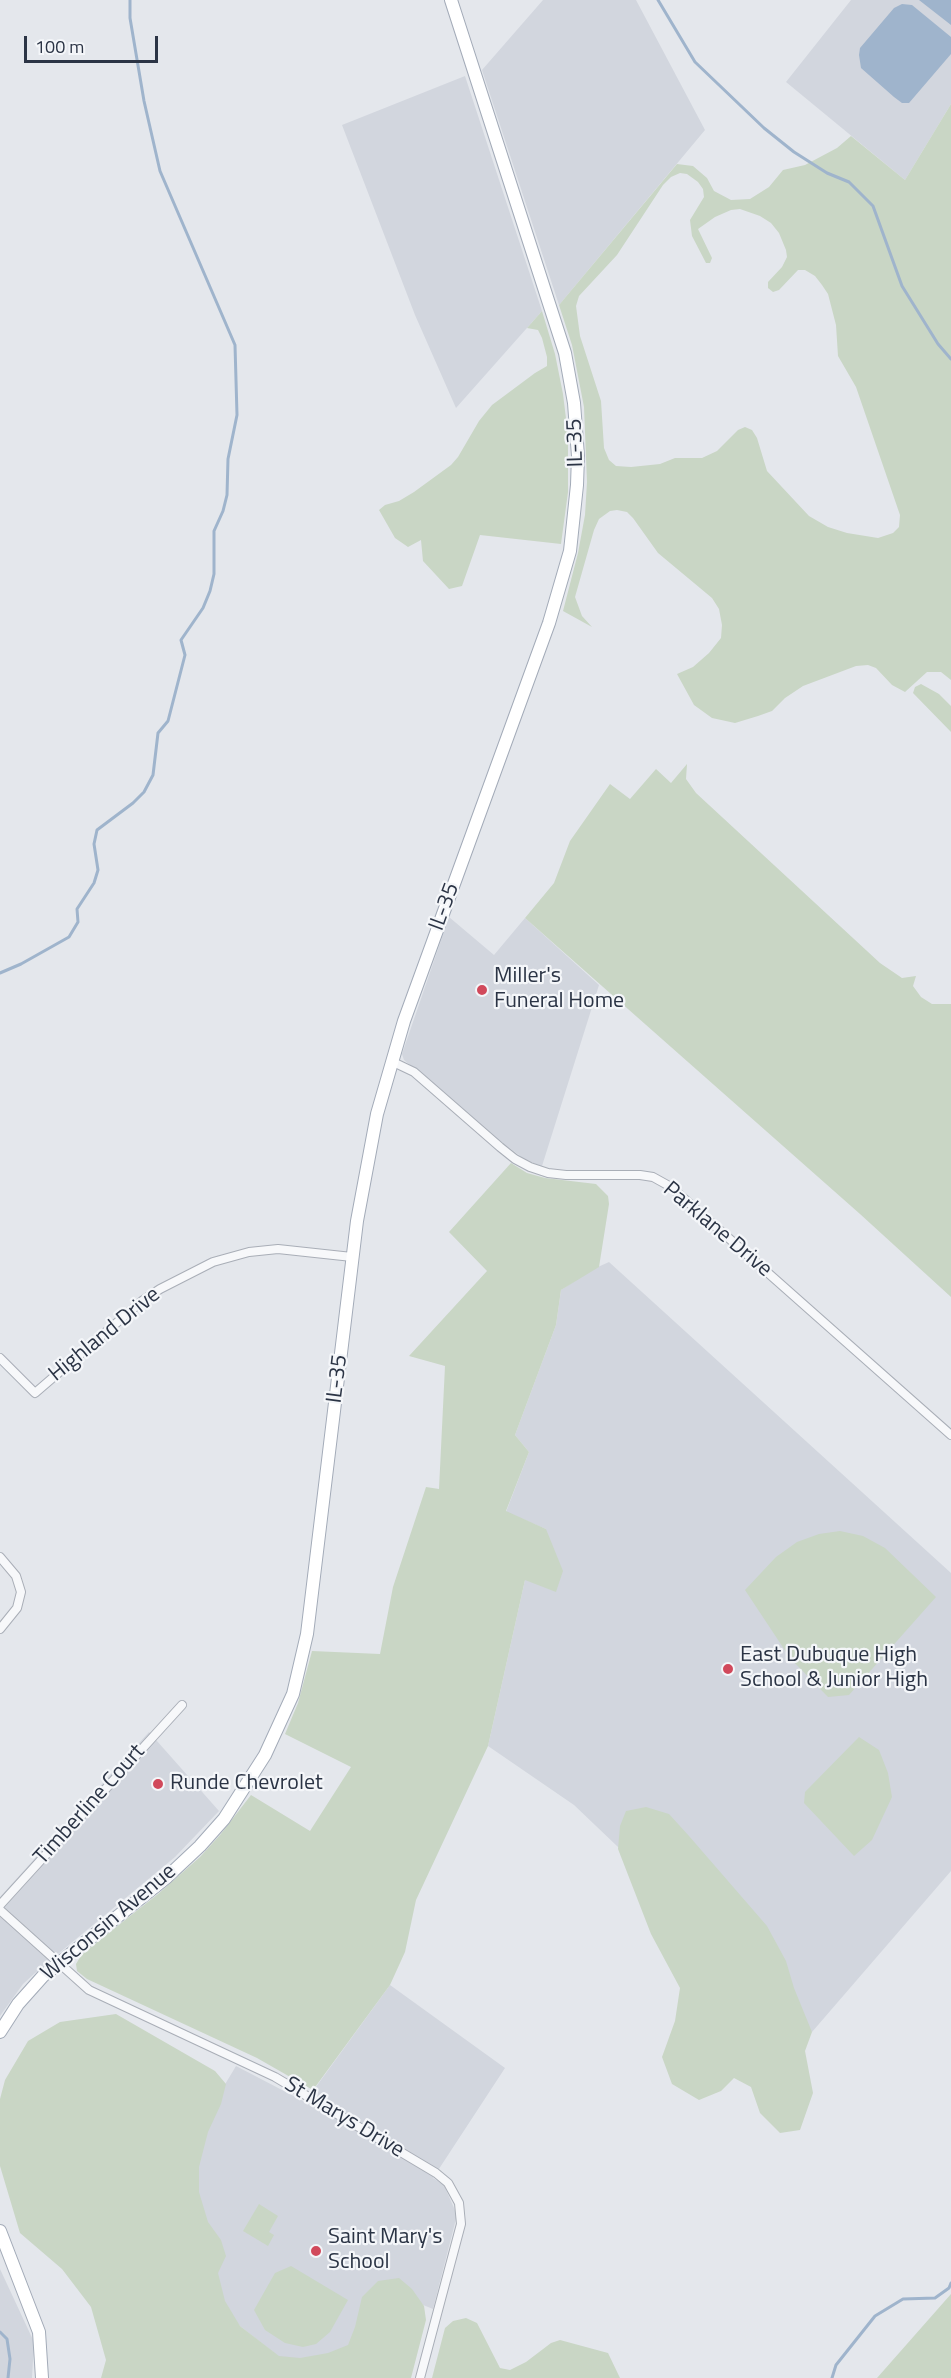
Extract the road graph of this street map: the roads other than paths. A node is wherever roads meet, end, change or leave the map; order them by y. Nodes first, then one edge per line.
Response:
1 (451, 0) edge
2 (391, 1061) junction
3 (352, 1257) junction
4 (0, 1358) edge
5 (951, 1435) edge
6 (0, 1557) edge
7 (0, 1629) edge
8 (182, 1704) dead end
9 (224, 1819) joint
10 (0, 1908) edge
11 (58, 1964) junction
12 (0, 2032) edge
13 (0, 2231) edge
14 (42, 2378) edge
15 (420, 2378) edge

1 - 2 main road, IL-35
2 - 3 main road, IL-35
2 - 5 street, Parklane Drive
3 - 4 street, Highland Drive
3 - 9 main road, IL-35
6 - 7 street
8 - 10 street, Timberline Court
9 - 11 main road, Wisconsin Avenue
10 - 11 street, St Marys Drive
11 - 12 main road, Wisconsin Avenue
11 - 15 street, St Marys Drive
13 - 14 main road

